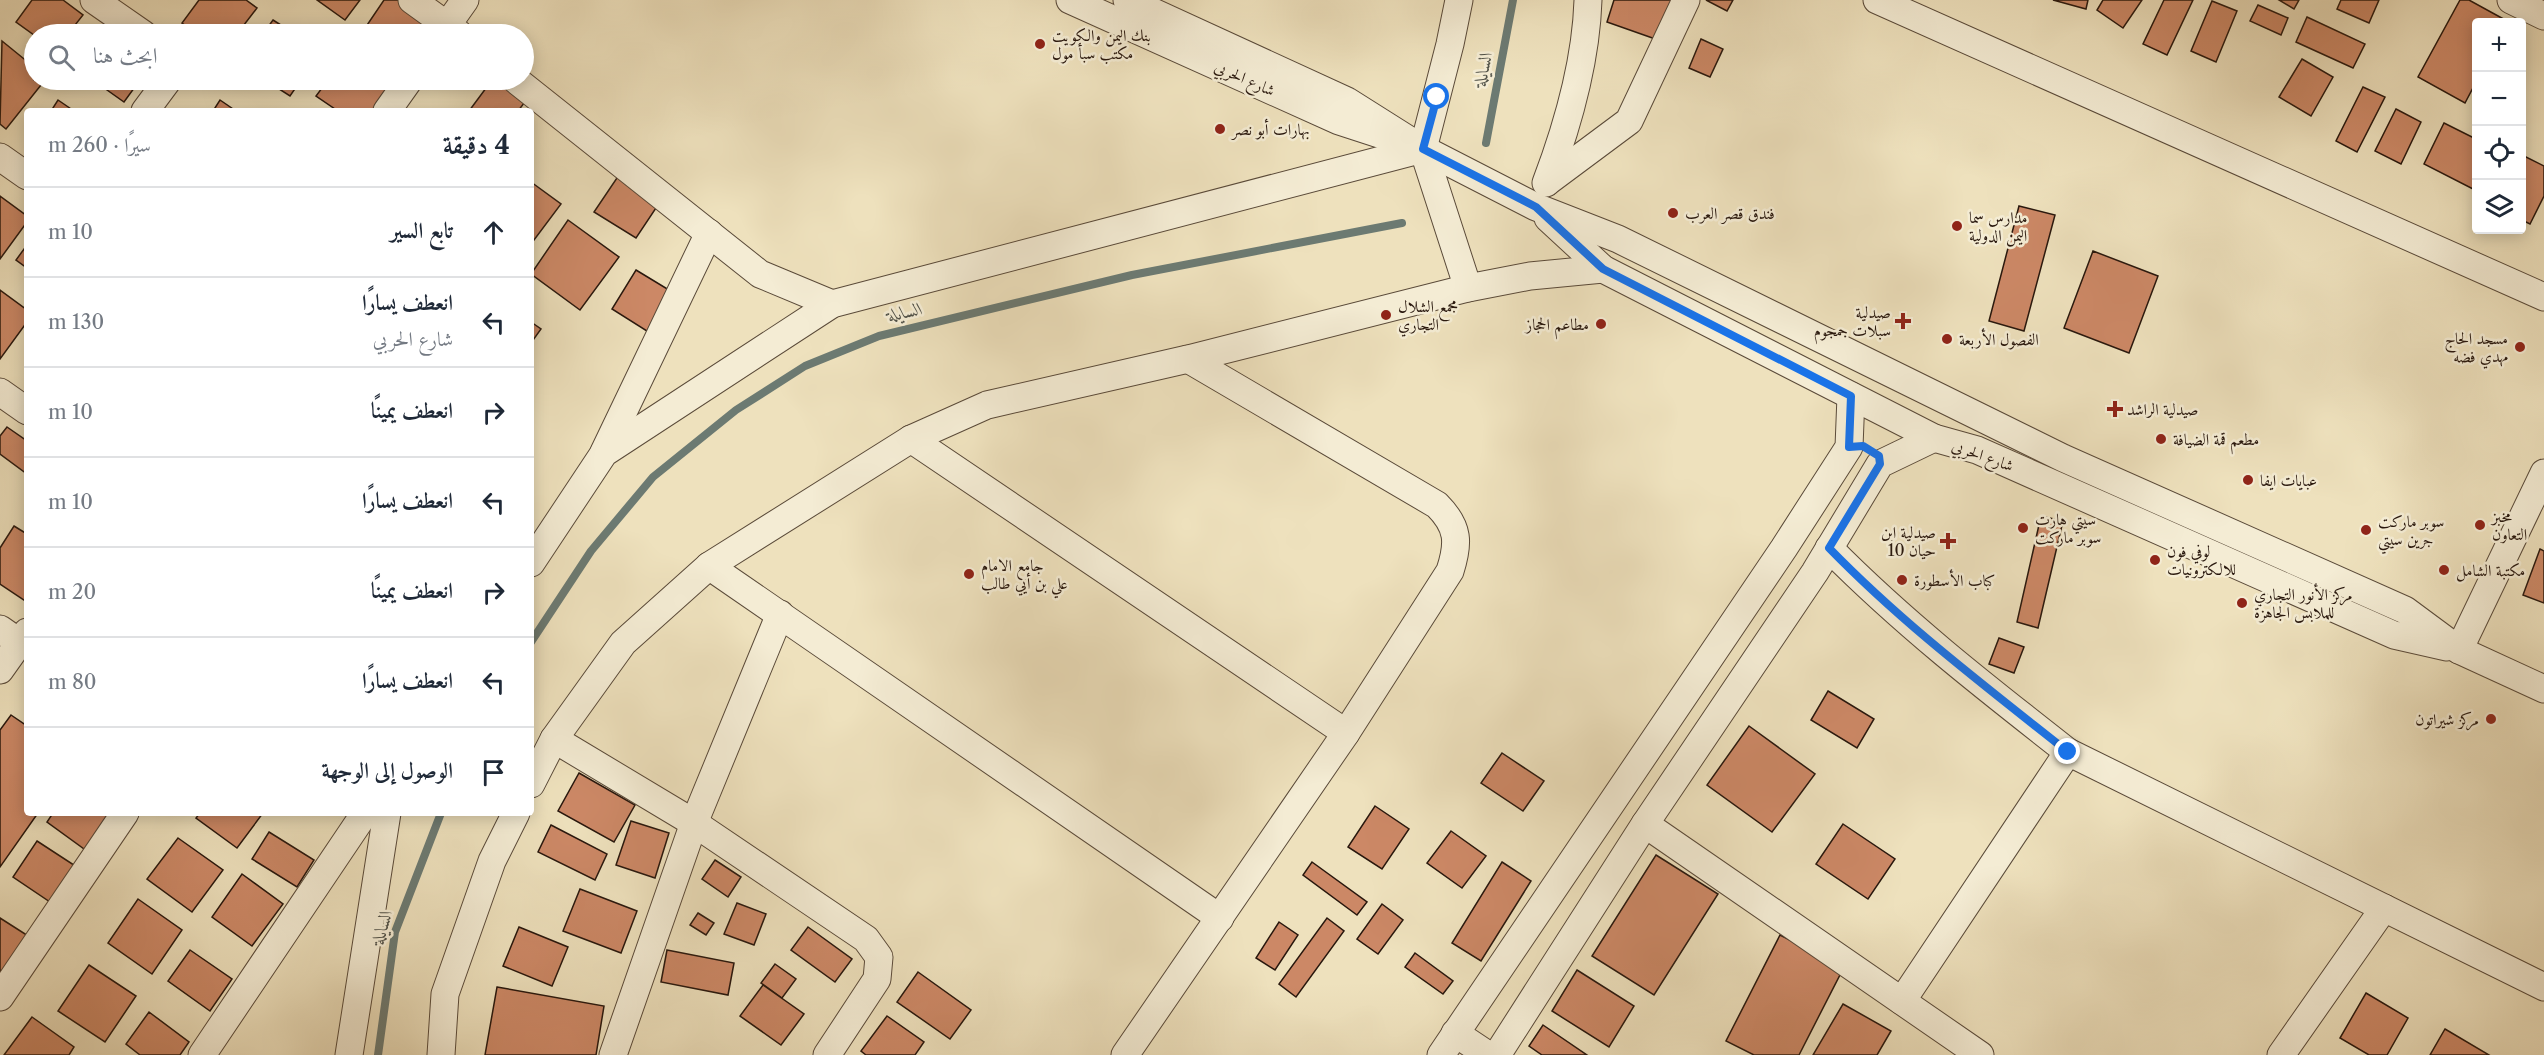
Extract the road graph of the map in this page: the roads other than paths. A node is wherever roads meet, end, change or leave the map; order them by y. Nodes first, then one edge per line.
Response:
1 (94, 0) edge
2 (412, 0) edge
3 (465, 0) edge
4 (1070, 0) edge
5 (1127, 0) edge
6 (1460, 0) edge
7 (1588, 0) edge
8 (1686, 0) edge
9 (1877, 0) edge
10 (2511, 0) edge
11 (2544, 16) edge
12 (129, 24) edge
13 (441, 24) edge
14 (453, 24) edge
15 (161, 90) edge
16 (402, 90) edge
17 (529, 90) edge
18 (147, 108) edge
19 (389, 108) edge
20 (1423, 149) junction
21 (0, 157) edge
22 (24, 174) edge
23 (1547, 182) junction
24 (1536, 207) junction
25 (709, 233) junction
26 (1603, 269) junction
27 (1468, 288) junction
28 (2544, 297) edge
29 (832, 304) junction
30 (1188, 359) junction
31 (0, 392) edge
32 (1851, 396) junction
33 (24, 409) edge
34 (1934, 438) junction
35 (911, 439) junction
36 (1849, 447) junction
37 (604, 453) junction
38 (1880, 464) junction
39 (2544, 473) edge
40 (1829, 548) junction
41 (534, 558) edge
42 (709, 566) junction
43 (780, 614) junction
44 (16, 635) edge
45 (2460, 650) junction
46 (0, 670) edge
47 (2544, 689) edge
48 (1346, 733) junction
49 (554, 739) junction
50 (2068, 752) junction
51 (534, 778) edge
52 (123, 816) edge
53 (363, 816) edge
54 (387, 816) edge
55 (514, 816) edge
56 (694, 823) junction
57 (1645, 824) junction
58 (2384, 908) junction
59 (1220, 918) junction
60 (2544, 987) edge
61 (0, 997) edge
62 (1902, 1002) junction
63 (1448, 1044) edge
64 (202, 1055) edge
65 (349, 1055) edge
66 (441, 1055) edge
67 (613, 1055) edge
68 (827, 1055) edge
69 (1125, 1055) edge
70 (1488, 1055) edge
71 (1497, 1055) edge
72 (1980, 1055) edge
73 (2281, 1055) edge

1 - 12 street
2 - 13 street
3 - 14 street
4 - 20 street, شارع الحربي
5 - 20 street, شارع الحربي
6 - 20 street
7 - 23 street
8 - 23 street
9 - 28 street
10 - 11 street
15 - 18 street
16 - 19 street
17 - 25 street
20 - 24 street, شارع الحربي
20 - 27 street
20 - 29 street
21 - 22 street
23 - 24 street
24 - 26 street, شارع الحربي
24 - 45 street, شارع الحربي
25 - 29 street
25 - 37 street
26 - 27 street
26 - 32 street, شارع الحربي
27 - 30 street
29 - 37 street
30 - 35 street
30 - 48 street
31 - 33 street
32 - 34 street, شارع الحربي
32 - 36 street
34 - 38 street
34 - 45 street, شارع الحربي
35 - 42 street
35 - 48 street
36 - 38 street
36 - 63 street
37 - 41 street
38 - 40 street
39 - 45 street
40 - 50 street
40 - 57 street
42 - 43 street
42 - 49 street
43 - 56 street
43 - 59 street
44 - 46 street
45 - 47 street, شارع الحربي
48 - 59 street
49 - 51 street
49 - 56 street
50 - 58 street
50 - 62 street
52 - 61 street
53 - 64 street
54 - 65 street
55 - 66 street
56 - 67 street
56 - 68 street
57 - 62 street
57 - 71 street
58 - 60 street
58 - 73 street
59 - 69 street
62 - 72 street
63 - 70 street

